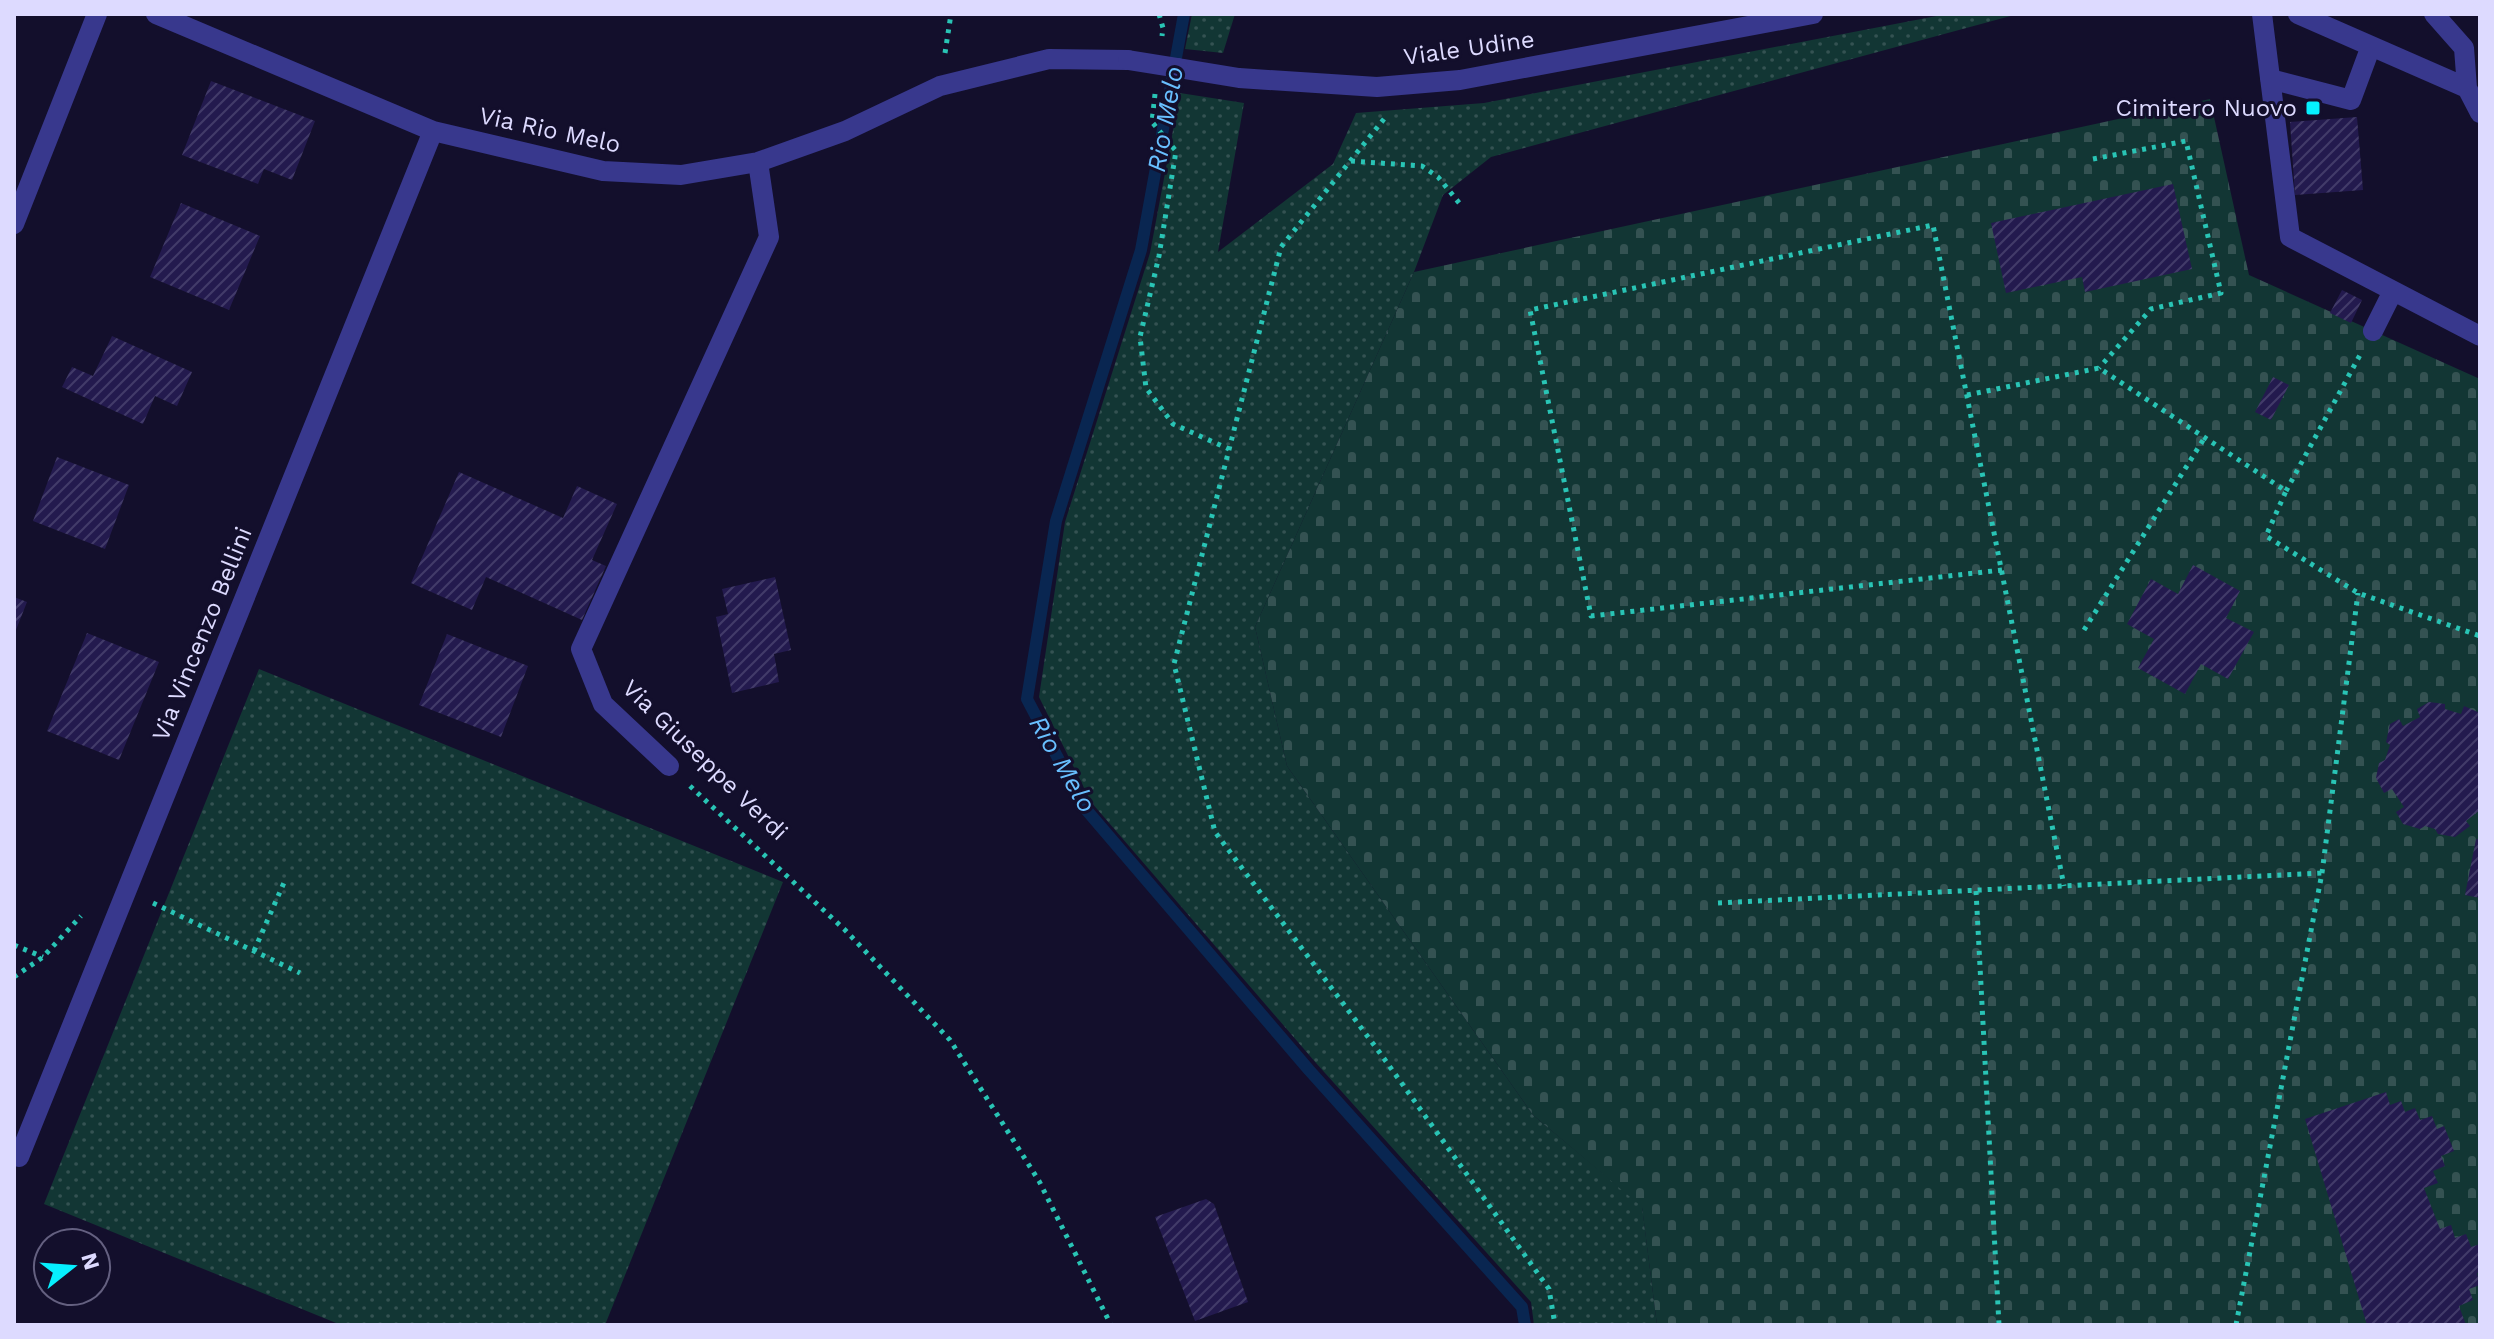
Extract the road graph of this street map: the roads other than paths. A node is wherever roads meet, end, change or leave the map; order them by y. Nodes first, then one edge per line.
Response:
1 (97, 14) edge
2 (156, 14) edge
3 (1813, 14) edge
4 (2262, 14) edge
5 (2298, 14) edge
6 (2434, 14) edge
7 (2371, 46) junction
8 (1178, 68) joint
9 (2270, 79) junction
10 (2467, 88) junction
11 (2480, 113) edge
12 (433, 131) junction
13 (758, 162) junction
14 (14, 224) edge
15 (2393, 291) junction
16 (2373, 331) road end
17 (2480, 336) edge
18 (669, 766) road end
19 (16, 1160) edge

1 - 14 street
2 - 12 street, Via Rio Melo
3 - 8 street, Viale Udine
4 - 9 street
5 - 7 street
6 - 10 street
7 - 9 street
7 - 10 street
8 - 13 street, Via Rio Melo, bridge
9 - 15 street
10 - 11 street
12 - 13 street, Via Rio Melo
12 - 19 street, Via Vincenzo Bellini
13 - 18 street, Via Giuseppe Verdi
15 - 16 street
15 - 17 street

